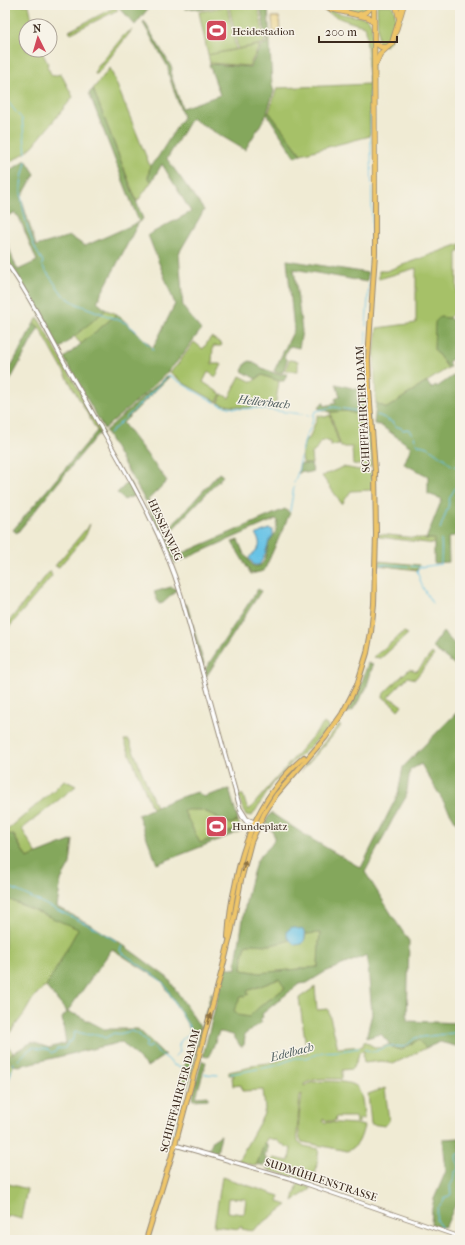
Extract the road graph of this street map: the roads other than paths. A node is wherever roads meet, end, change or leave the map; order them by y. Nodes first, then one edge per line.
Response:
1 (324, 5) edge
2 (373, 5) edge
3 (395, 5) edge
4 (401, 6) edge
5 (356, 14) junction
6 (399, 20) junction
7 (374, 23) junction
8 (374, 42) junction
9 (388, 47) junction
10 (374, 67) junction
11 (375, 199) joint
12 (5, 261) edge
13 (256, 825) junction
14 (175, 1145) junction
15 (460, 1237) edge
16 (146, 1240) edge

1 - 5 highway
2 - 5 highway
2 - 7 highway, SCHIFFFAHRTER DAMM
3 - 6 highway
4 - 6 highway
5 - 7 highway
6 - 9 highway
7 - 8 highway, SCHIFFFAHRTER DAMM
8 - 9 highway
8 - 10 highway, SCHIFFFAHRTER DAMM
9 - 10 highway
10 - 11 highway, SCHIFFFAHRTER DAMM
11 - 13 main road, SCHIFFFAHRTER DAMM
12 - 13 street, HESSENWEG
14 -> 13 main road, SCHIFFFAHRTER DAMM
14 - 15 street, SUDMÜHLENSTRASSE
14 - 16 main road, SCHIFFFAHRTER DAMM

